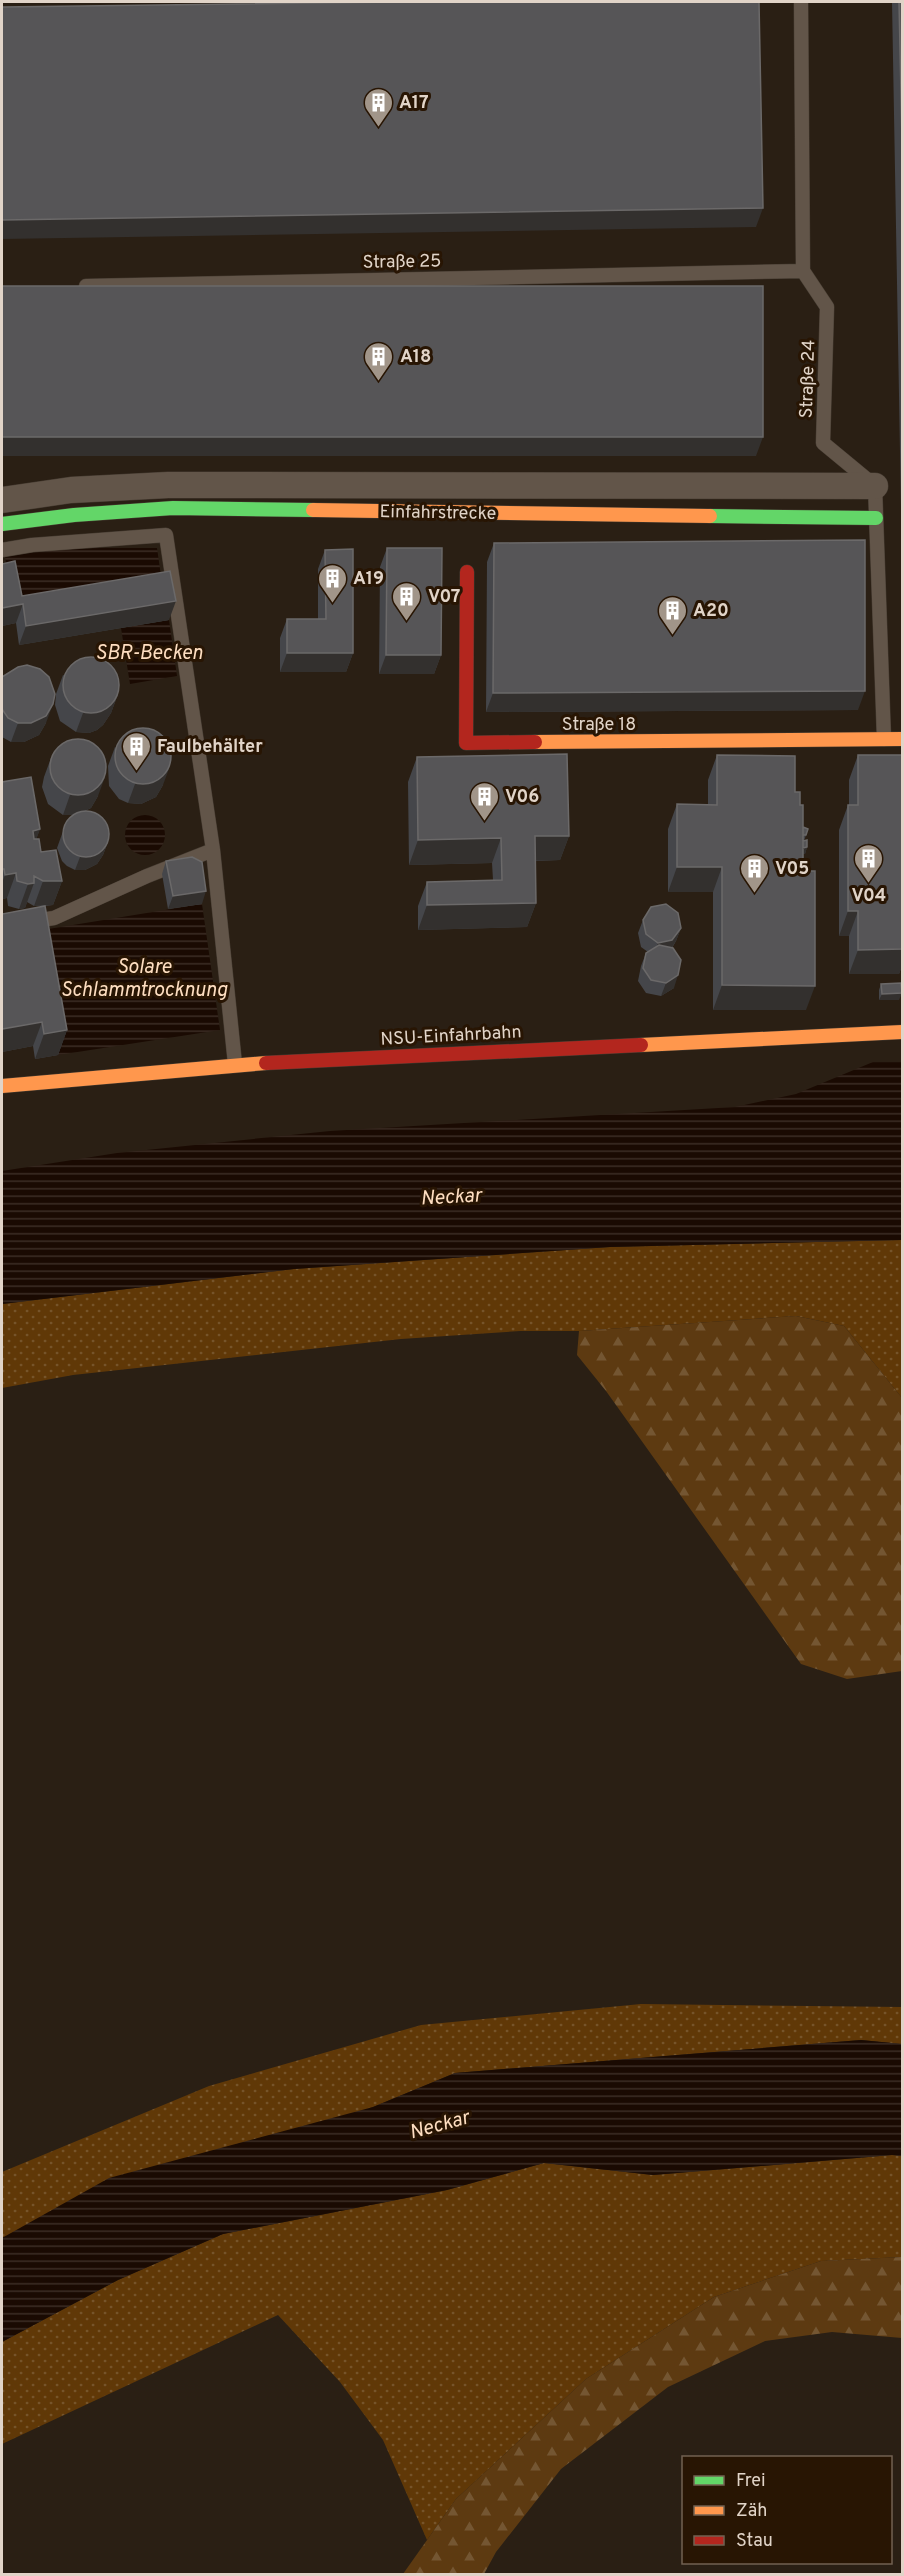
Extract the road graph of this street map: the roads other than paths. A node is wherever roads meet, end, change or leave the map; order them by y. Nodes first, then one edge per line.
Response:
1 (801, 2) edge
2 (803, 271) junction
3 (73, 287) edge
4 (875, 486) junction
5 (2, 500) edge
6 (876, 518) junction
7 (2, 524) edge
8 (2, 550) edge
9 (467, 572) dead end
10 (884, 739) junction
11 (903, 739) edge
12 (213, 850) junction
13 (2, 926) edge
14 (903, 1032) edge
15 (235, 1064) junction
16 (2, 1086) edge

1 - 2 lane
2 - 3 lane, Straße 25
2 - 4 lane, Straße 24
4 - 5 street, Einfahrstrecke
4 - 6 lane
6 - 7 street, Einfahrstrecke
6 - 10 lane
8 - 12 lane
9 - 10 street, Straße 18
10 - 11 street, Straße 18
12 - 13 lane
12 - 15 lane
14 - 15 street, NSU-Einfahrbahn
15 - 16 street, NSU-Einfahrbahn

